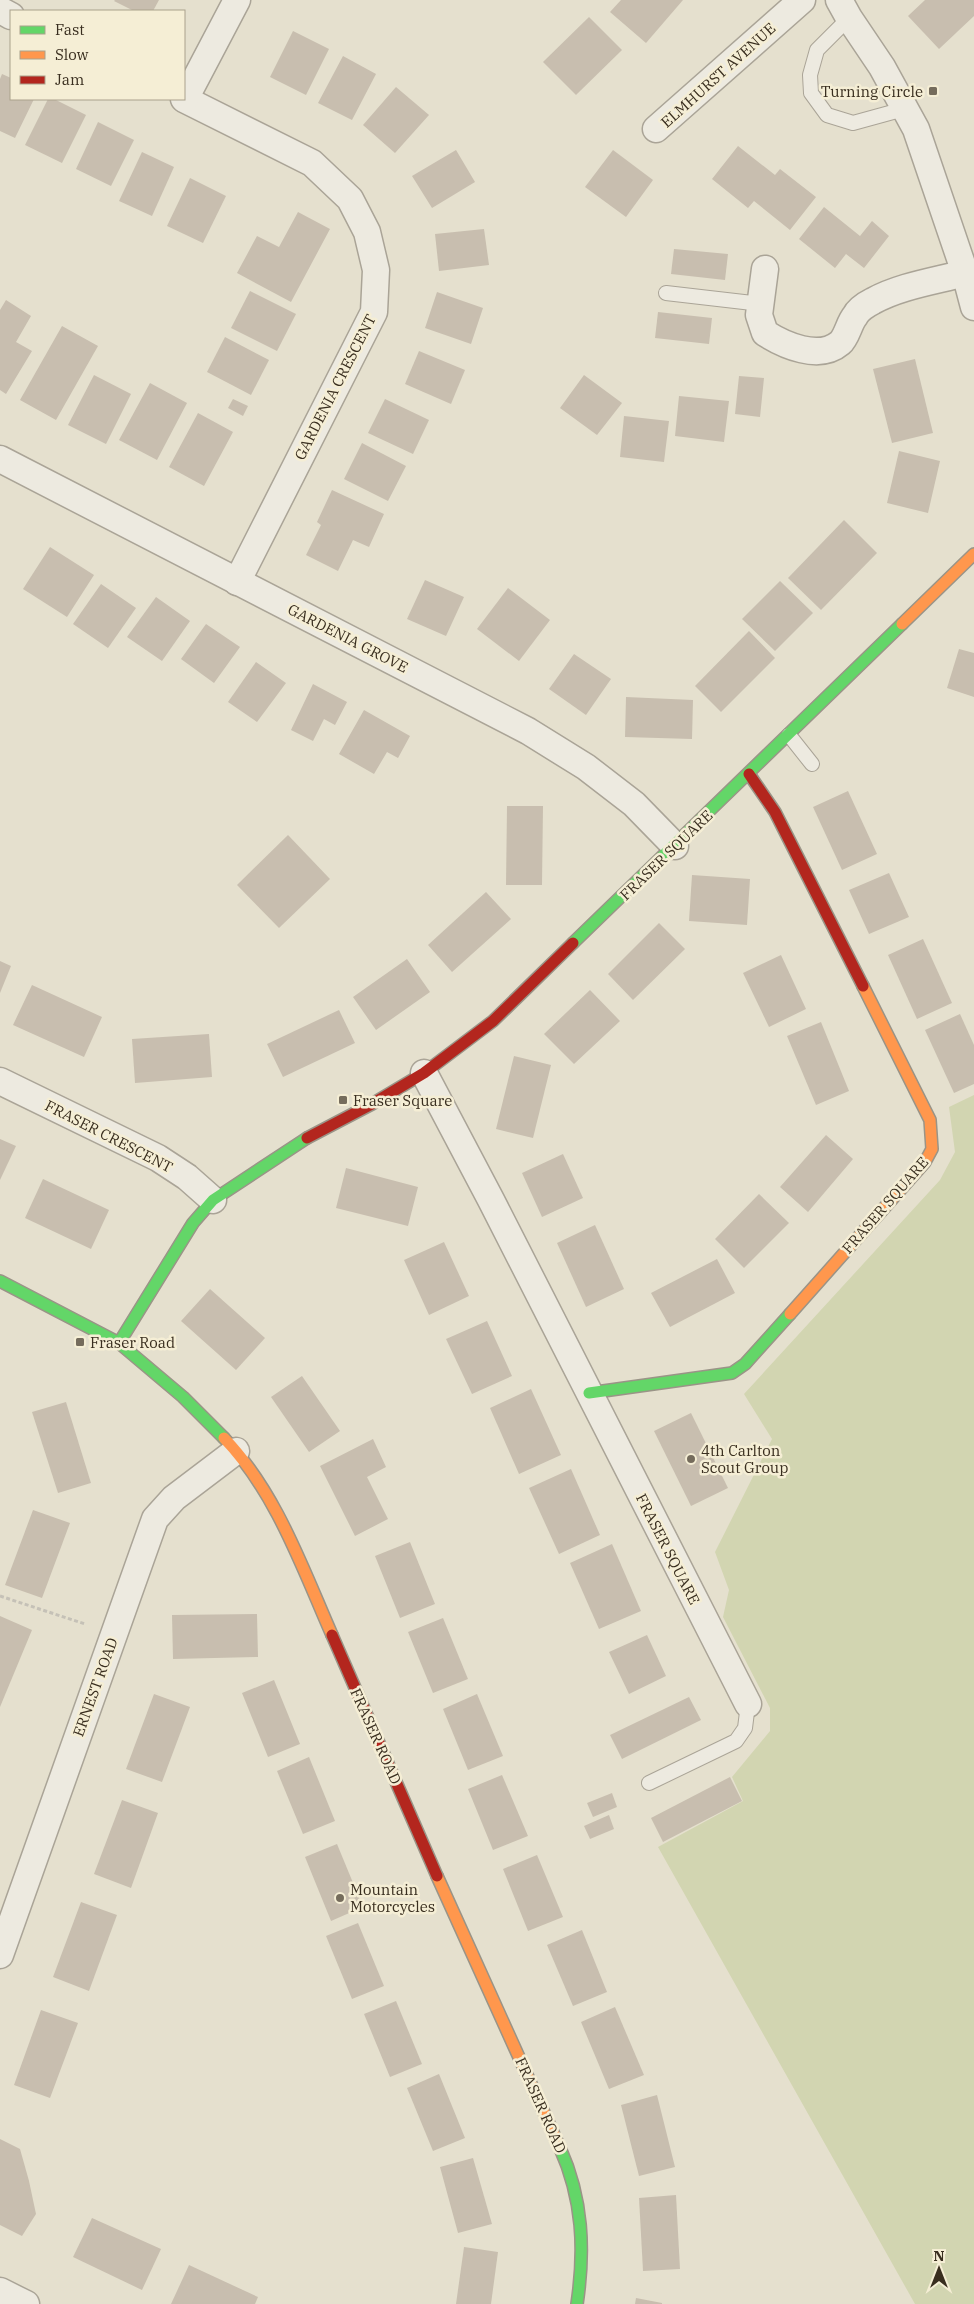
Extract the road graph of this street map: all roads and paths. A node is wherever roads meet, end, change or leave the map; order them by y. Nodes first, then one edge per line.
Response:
1 (237, 0) edge
2 (802, 0) edge
3 (844, 9) edge
4 (185, 97) edge
5 (185, 100) edge
6 (904, 109) junction
7 (656, 129) dead end
8 (765, 269) dead end
9 (965, 273) junction
10 (666, 294) dead end
11 (760, 304) junction
12 (974, 307) edge
13 (0, 460) edge
14 (974, 554) edge
15 (236, 582) junction
16 (789, 736) junction
17 (812, 764) dead end
18 (749, 774) junction
19 (675, 846) junction
20 (424, 1074) junction
21 (0, 1081) edge
22 (212, 1200) junction
23 (0, 1281) edge
24 (119, 1343) junction
25 (589, 1393) junction
26 (236, 1451) junction
27 (0, 1596) edge
28 (114, 1634) junction
29 (748, 1704) joint
30 (649, 1783) dead end
31 (0, 1955) edge
32 (0, 2291) edge
33 (26, 2304) edge
34 (577, 2304) edge

1 - 4 street
2 - 7 street, ELMHURST AVENUE
3 - 6 street
3 - 6 lane
5 - 15 street, GARDENIA CRESCENT
6 - 9 street
8 - 11 street
9 - 11 street
9 - 12 street
10 - 11 lane
13 - 15 street, GARDENIA GROVE
14 - 16 street, FRASER SQUARE
15 - 19 street, GARDENIA GROVE
16 - 17 lane
16 - 18 street, FRASER SQUARE
18 - 19 street, FRASER SQUARE
18 - 25 street, FRASER SQUARE
19 - 20 street, FRASER SQUARE
20 - 22 street, FRASER SQUARE
20 - 25 street, FRASER SQUARE
21 - 22 street, FRASER CRESCENT
22 - 24 street, FRASER SQUARE
23 - 24 street, FRASER ROAD
24 - 26 street, FRASER ROAD
25 - 29 street, FRASER SQUARE
26 - 28 street, ERNEST ROAD
26 - 34 street, FRASER ROAD
27 - 28 path
28 - 31 street, ERNEST ROAD
29 - 30 lane
32 - 33 street

